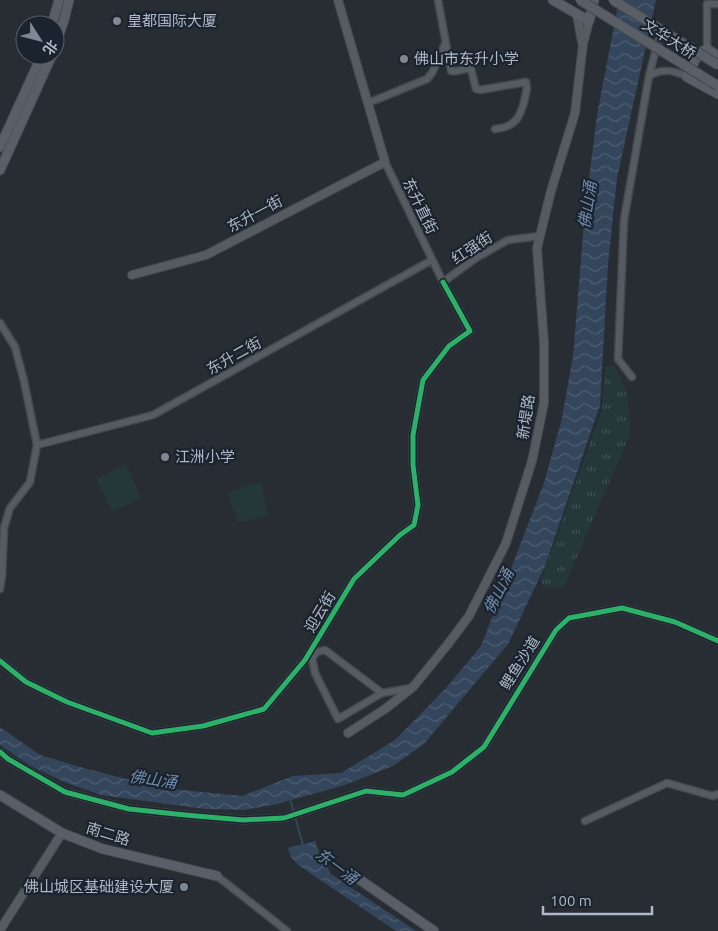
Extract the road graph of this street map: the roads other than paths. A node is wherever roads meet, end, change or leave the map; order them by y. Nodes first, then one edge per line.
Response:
1 (59, 0) edge
2 (69, 0) edge
3 (338, 0) edge
4 (438, 0) edge
5 (553, 0) edge
6 (581, 0) edge
7 (594, 0) edge
8 (613, 0) edge
9 (718, 4) edge
10 (55, 15) edge
11 (577, 15) junction
12 (65, 16) edge
13 (588, 21) junction
14 (658, 41) dead end
15 (446, 43) junction
16 (582, 44) junction
17 (707, 49) junction
18 (718, 56) edge
19 (37, 65) edge
20 (47, 65) edge
21 (718, 65) edge
22 (648, 76) junction
23 (687, 77) junction
24 (718, 86) edge
25 (718, 94) edge
26 (368, 103) junction
27 (495, 129) dead end
28 (0, 147) edge
29 (385, 162) junction
30 (0, 170) edge
31 (540, 236) junction
32 (432, 260) junction
33 (132, 275) dead end
34 (443, 282) junction
35 (0, 323) edge
36 (632, 377) dead end
37 (37, 445) junction
38 (0, 589) edge
39 (718, 641) edge
40 (0, 661) edge
41 (413, 687) junction
42 (382, 693) junction
43 (348, 733) dead end
44 (0, 752) edge
45 (718, 794) edge
46 (0, 795) edge
47 (585, 821) dead end
48 (62, 833) junction
49 (352, 875) dead end
50 (218, 876) joint
51 (0, 930) edge
52 (287, 931) edge
53 (434, 931) edge

1 - 10 main road
2 - 12 main road
3 - 26 street
4 - 15 street
5 - 11 main road
6 - 11 main road, 新堤路
6 - 24 main road, 文华大桥, bridge
7 - 13 main road, 新堤路
8 - 21 main road, bridge
9 - 17 street
11 - 13 main road
11 - 16 street, 新堤路
13 - 16 street, 新堤路
14 - 22 street
15 - 26 street
15 - 27 street
16 - 31 street, 新堤路
17 - 18 main road
17 - 23 main road
19 - 28 main road
20 - 30 main road
22 - 23 street
22 - 36 street
23 - 25 main road
26 - 29 street
29 - 32 street, 东升直街
29 - 33 street, 东升一街
31 - 34 street, 红强街
31 - 41 street, 新堤路
32 - 34 street, 红强街
32 - 37 street, 东升二街
34 - 40 street, 迎云街
35 - 37 street
37 - 38 street
39 - 44 street, 鲤鱼沙道
41 - 42 street
41 - 43 street, 新堤路
42 - 42 street
45 - 47 street
46 - 48 main road, 南二路
48 - 50 main road, 南二路
48 - 51 street
49 - 53 main road
50 - 52 street

